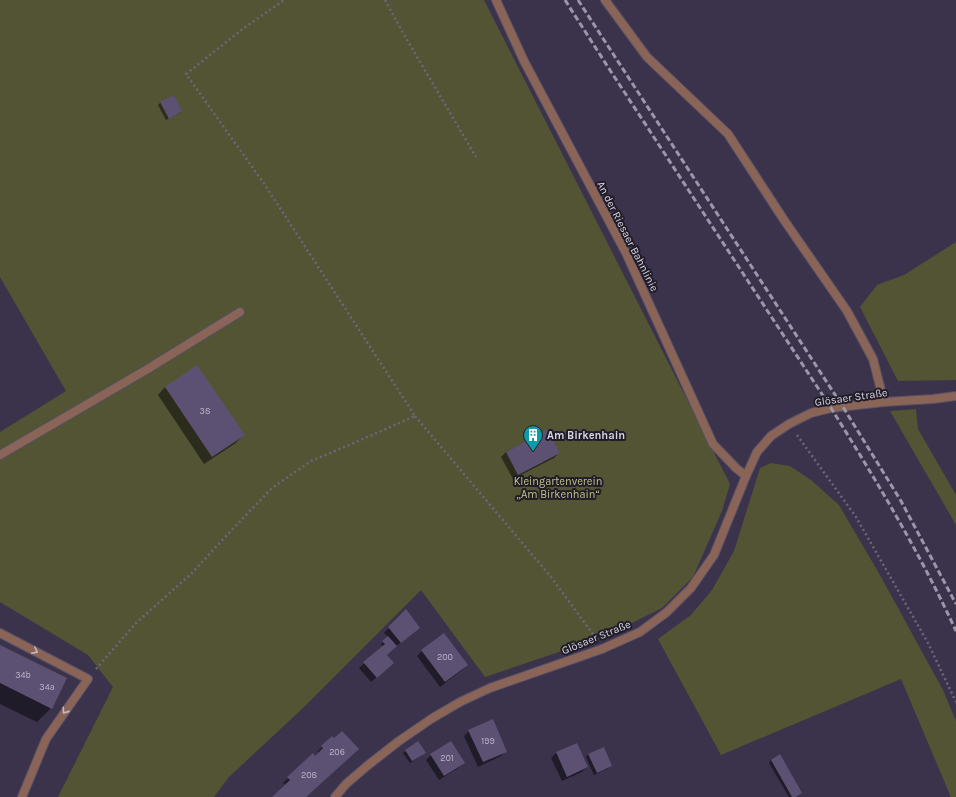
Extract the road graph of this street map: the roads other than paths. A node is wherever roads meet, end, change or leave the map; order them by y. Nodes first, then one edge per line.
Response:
1 (496, 0) edge
2 (605, 0) edge
3 (240, 312) dead end
4 (956, 396) edge
5 (884, 402) junction
6 (0, 455) edge
7 (746, 476) junction
8 (0, 633) edge
9 (22, 797) edge
10 (334, 797) edge

1 - 7 street, An der Riesaer Bahnlinie
2 - 5 street
3 - 6 street
4 - 5 street, Glösaer Straße
5 - 7 street, Glösaer Straße
7 - 10 street, Glösaer Straße
8 -> 9 street

